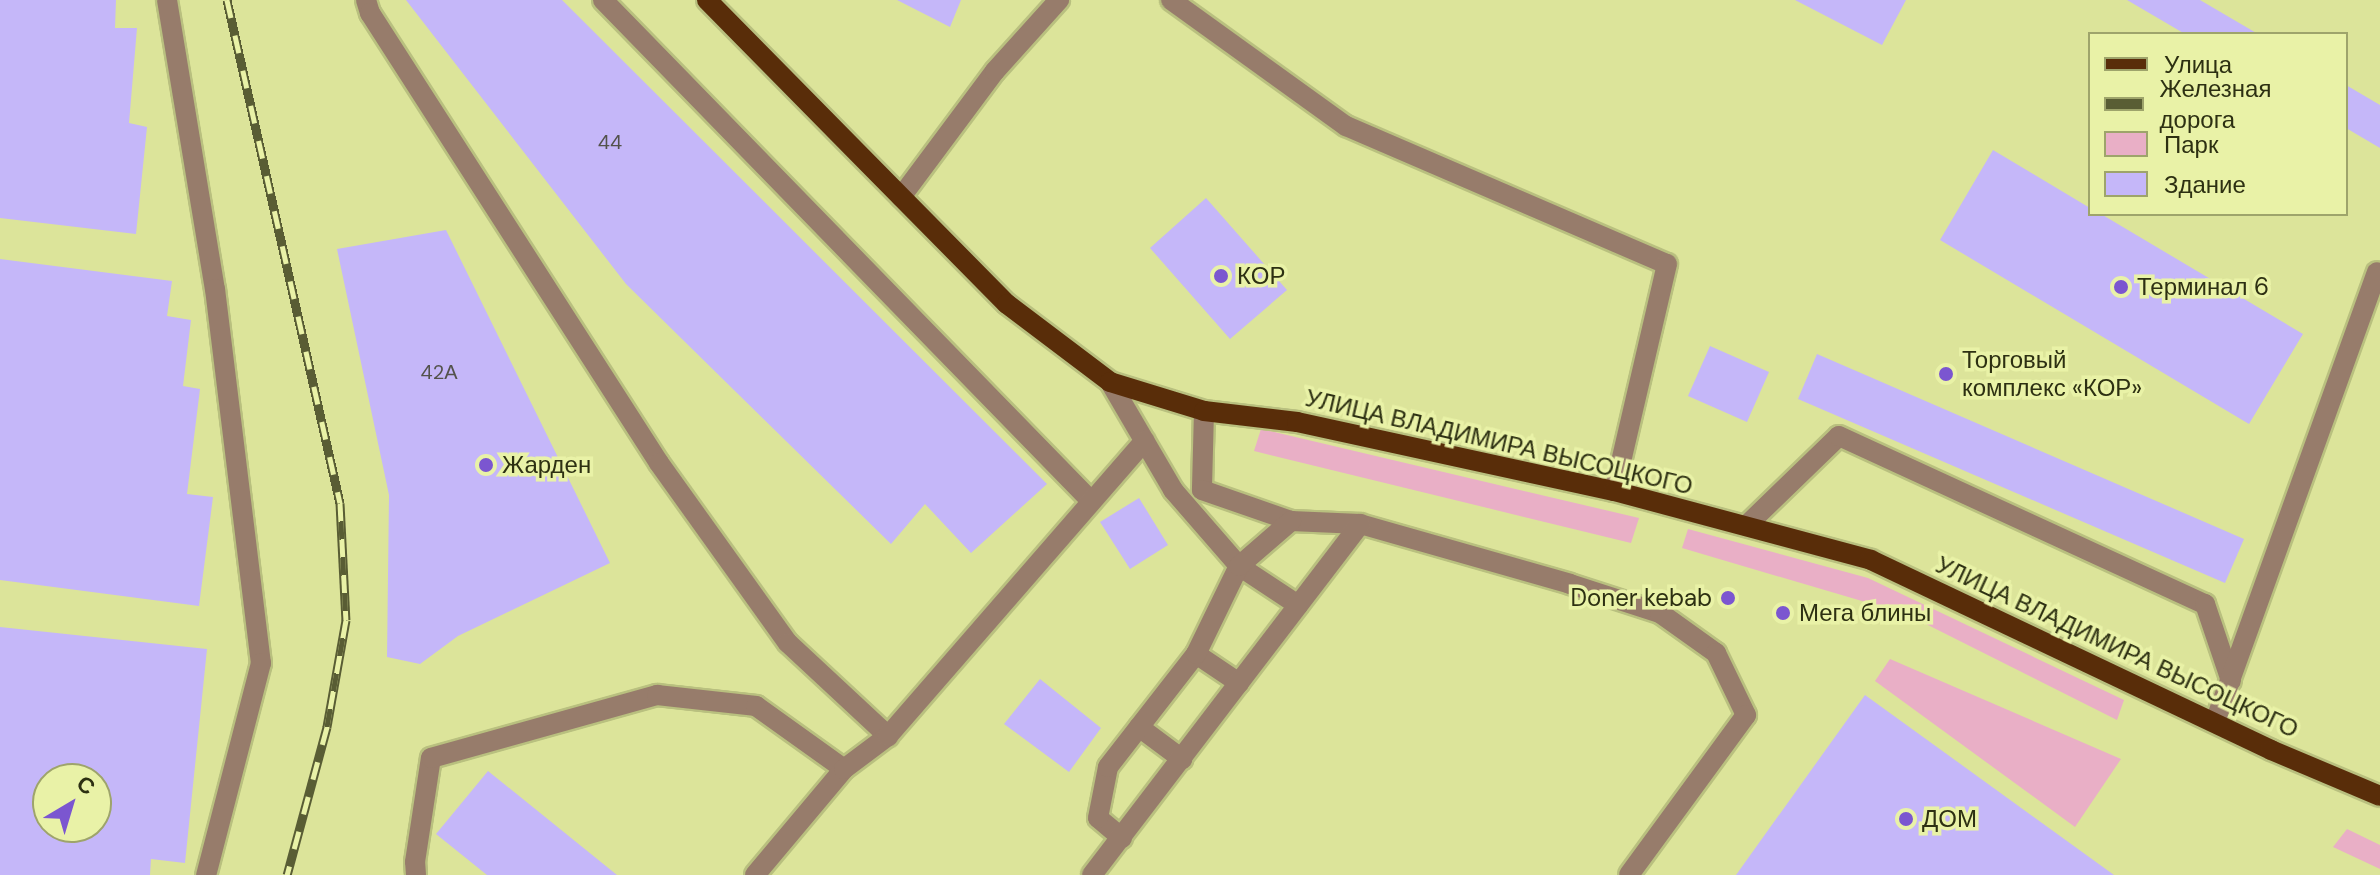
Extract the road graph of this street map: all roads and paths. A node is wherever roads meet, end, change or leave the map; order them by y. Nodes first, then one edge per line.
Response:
1 (167, 0) edge
2 (366, 0) edge
3 (603, 0) edge
4 (707, 0) edge
5 (1059, 0) edge
6 (1171, 0) edge
7 (901, 197) junction
8 (2377, 272) dead end
9 (1110, 382) junction
10 (1204, 411) junction
11 (1144, 441) junction
12 (1614, 491) junction
13 (1090, 500) junction
14 (1291, 521) junction
15 (1360, 524) junction
16 (1746, 526) junction
17 (1239, 566) junction
18 (1298, 605) junction
19 (1196, 654) junction
20 (2231, 681) junction
21 (1239, 683) junction
22 (2215, 722) junction
23 (1139, 727) junction
24 (888, 736) junction
25 (1182, 759) junction
26 (844, 769) junction
27 (2380, 796) edge
28 (1122, 838) junction
29 (206, 875) edge
30 (416, 875) edge
31 (755, 875) edge
32 (1092, 875) edge
33 (1629, 875) edge

1 - 29 lane
2 - 24 lane
3 - 13 lane
4 - 7 main road, УЛИЦА ВЛАДИМИРА ВЫСОЦКОГО
5 - 7 lane
6 - 12 lane
7 - 9 main road, УЛИЦА ВЛАДИМИРА ВЫСОЦКОГО
8 - 20 lane
9 - 10 main road, УЛИЦА ВЛАДИМИРА ВЫСОЦКОГО
9 - 11 lane
10 - 12 main road, УЛИЦА ВЛАДИМИРА ВЫСОЦКОГО
10 - 14 lane
11 - 13 lane
11 - 17 lane
12 - 16 main road, УЛИЦА ВЛАДИМИРА ВЫСОЦКОГО
13 - 24 lane
14 - 15 lane
14 - 17 lane
15 - 18 lane
15 - 33 lane
16 - 20 lane
16 - 22 main road, УЛИЦА ВЛАДИМИРА ВЫСОЦКОГО
17 - 18 lane
17 - 19 lane
18 - 21 lane
19 - 21 lane
19 - 23 lane
20 - 22 lane
21 - 25 lane
22 - 27 main road, УЛИЦА ВЛАДИМИРА ВЫСОЦКОГО
23 - 25 lane
23 - 28 lane
24 - 26 lane
25 - 28 lane
26 - 30 lane
26 - 31 lane
28 - 32 lane

